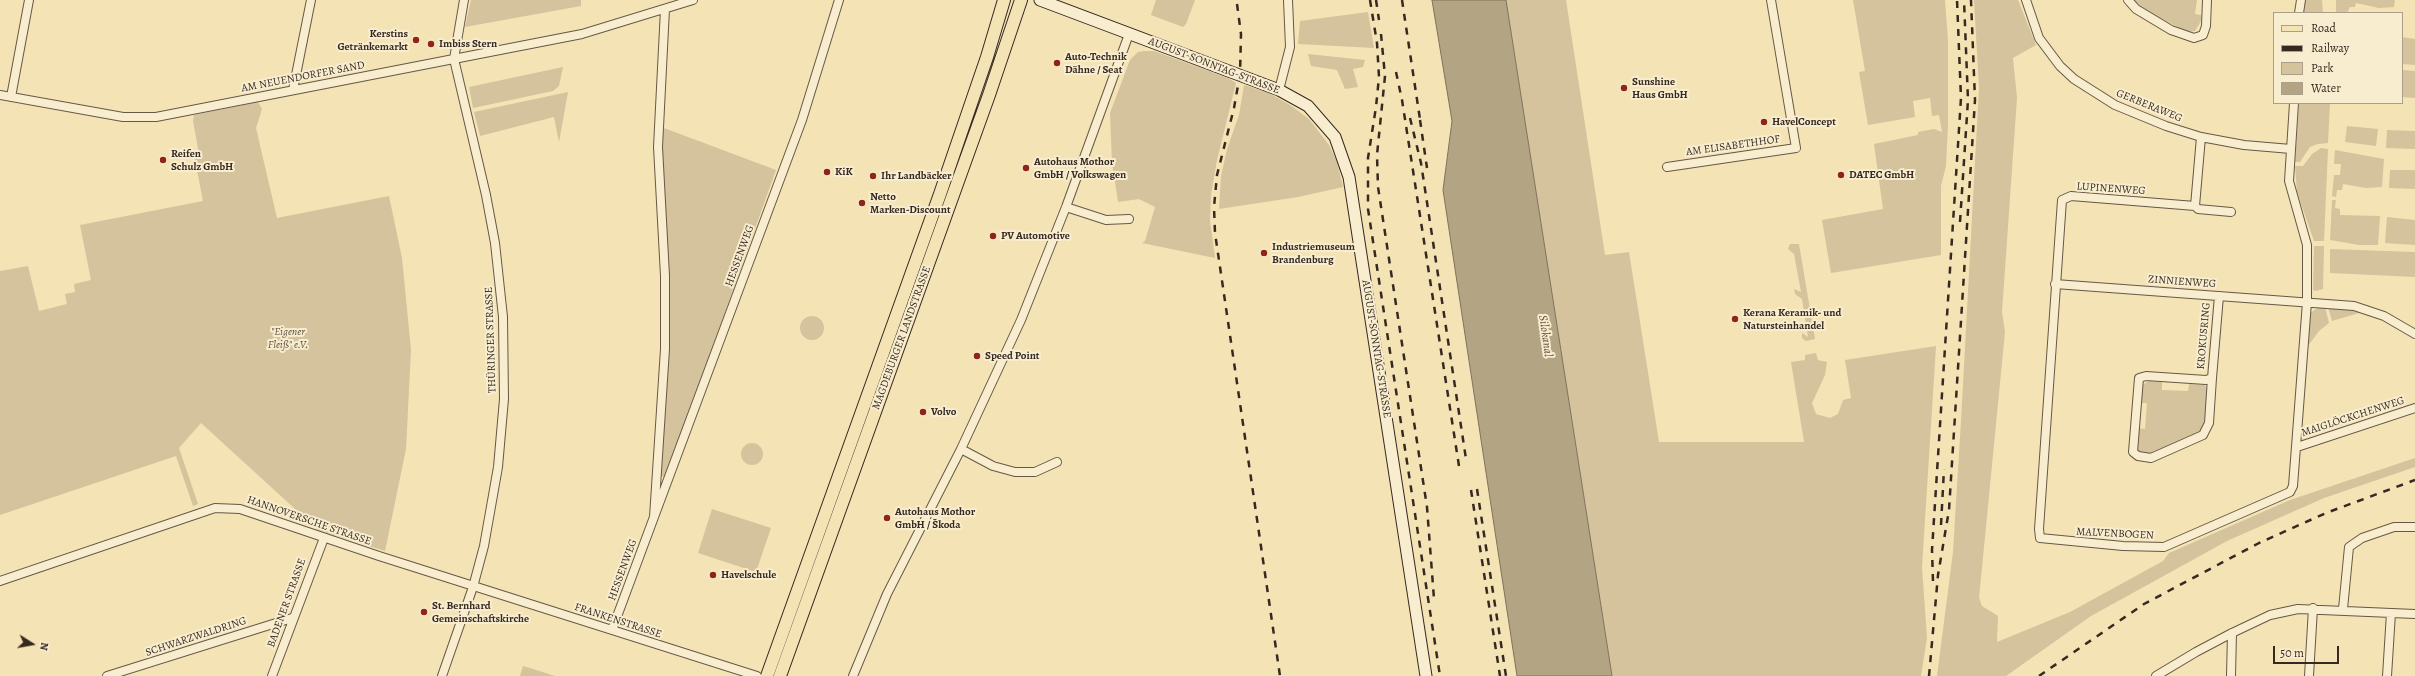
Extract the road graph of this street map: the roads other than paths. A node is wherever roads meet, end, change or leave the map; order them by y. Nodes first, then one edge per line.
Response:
1 (29, 0) edge
2 (311, 0) edge
3 (464, 0) edge
4 (693, 0) edge
5 (839, 0) edge
6 (1004, 0) edge
7 (1020, 0) edge
8 (1040, 0) edge
9 (1288, 0) edge
10 (1771, 0) edge
11 (2026, 0) edge
12 (2128, 0) edge
13 (2207, 0) edge
14 (2301, 0) edge
15 (665, 9) junction
16 (2299, 12) edge
17 (1129, 34) junction
18 (454, 59) junction
19 (293, 90) junction
20 (1279, 90) junction
21 (0, 95) edge
22 (11, 97) junction
23 (2294, 104) edge
24 (2201, 136) junction
25 (2291, 148) junction
26 (1667, 167) dead end
27 (2195, 206) junction
28 (1066, 207) junction
29 (2231, 212) dead end
30 (1129, 219) dead end
31 (2055, 284) junction
32 (2219, 296) junction
33 (2307, 302) junction
34 (2415, 334) edge
35 (2212, 378) junction
36 (2415, 408) edge
37 (2297, 447) junction
38 (961, 449) junction
39 (1057, 462) dead end
40 (654, 517) junction
41 (2415, 527) edge
42 (324, 538) junction
43 (0, 581) edge
44 (473, 587) junction
45 (2314, 608) junction
46 (2343, 609) junction
47 (2391, 613) junction
48 (2415, 614) edge
49 (292, 618) junction
50 (612, 630) junction
51 (2232, 633) junction
52 (107, 676) edge
53 (272, 676) edge
54 (442, 676) edge
55 (757, 676) edge
56 (767, 676) edge
57 (780, 676) edge
58 (852, 676) edge
59 (1426, 676) edge
60 (2156, 676) edge
61 (2231, 676) edge
62 (2309, 676) edge
63 (2387, 676) edge

1 - 22 street
2 - 19 street
3 - 18 street, THÜRINGER STRASSE
4 - 15 street, AM NEUENDORFER SAND
5 - 40 street, HESSENWEG
6 - 56 main road, MAGDEBURGER LANDSTRASSE
7 - 57 main road, MAGDEBURGER LANDSTRASSE
8 - 17 street, AUGUST-SONNTAG-STRASSE
9 - 20 street
10 - 26 street, AM ELISABETHHOF
11 - 24 street, GERBERAWEG
12 - 13 street
14 - 16 street
15 - 18 street, AM NEUENDORFER SAND
15 - 40 street, HESSENWEG
17 - 20 street, AUGUST-SONNTAG-STRASSE
17 - 28 street
18 - 19 street, AM NEUENDORFER SAND
18 - 44 street, THÜRINGER STRASSE
19 - 22 street, AM NEUENDORFER SAND
20 - 59 street, AUGUST-SONNTAG-STRASSE
21 - 22 street, AM NEUENDORFER SAND
23 - 25 street, MALVENBOGEN
24 - 25 street, GERBERAWEG
24 - 27 street
25 - 33 street, MALVENBOGEN
27 - 29 street, LUPINENWEG
27 - 31 street, LUPINENWEG
28 - 30 street
28 - 38 street
31 - 32 street, ZINNIENWEG
31 - 37 street, MALVENBOGEN
32 - 33 street, ZINNIENWEG
32 - 35 street, KROKUSRING
33 - 34 street, ZINNIENWEG
33 - 37 street, MALVENBOGEN
35 - 35 street, KROKUSRING
36 - 37 street, MAIGLÖCKCHENWEG
38 - 39 street
38 - 58 street
40 - 50 street, HESSENWEG
41 - 46 street
42 - 43 street, HANNOVERSCHE STRASSE
42 - 44 street, HANNOVERSCHE STRASSE
42 - 49 street, BADENER STRASSE
44 - 50 street, FRANKENSTRASSE
44 - 54 street, THÜRINGER STRASSE
45 - 46 street
45 - 51 street
45 - 62 street
46 - 47 street
47 - 48 street
47 - 63 street
49 - 52 street, SCHWARZWALDRING
49 - 53 street, BADENER STRASSE
50 - 55 street, FRANKENSTRASSE
51 - 60 street
51 - 61 street

